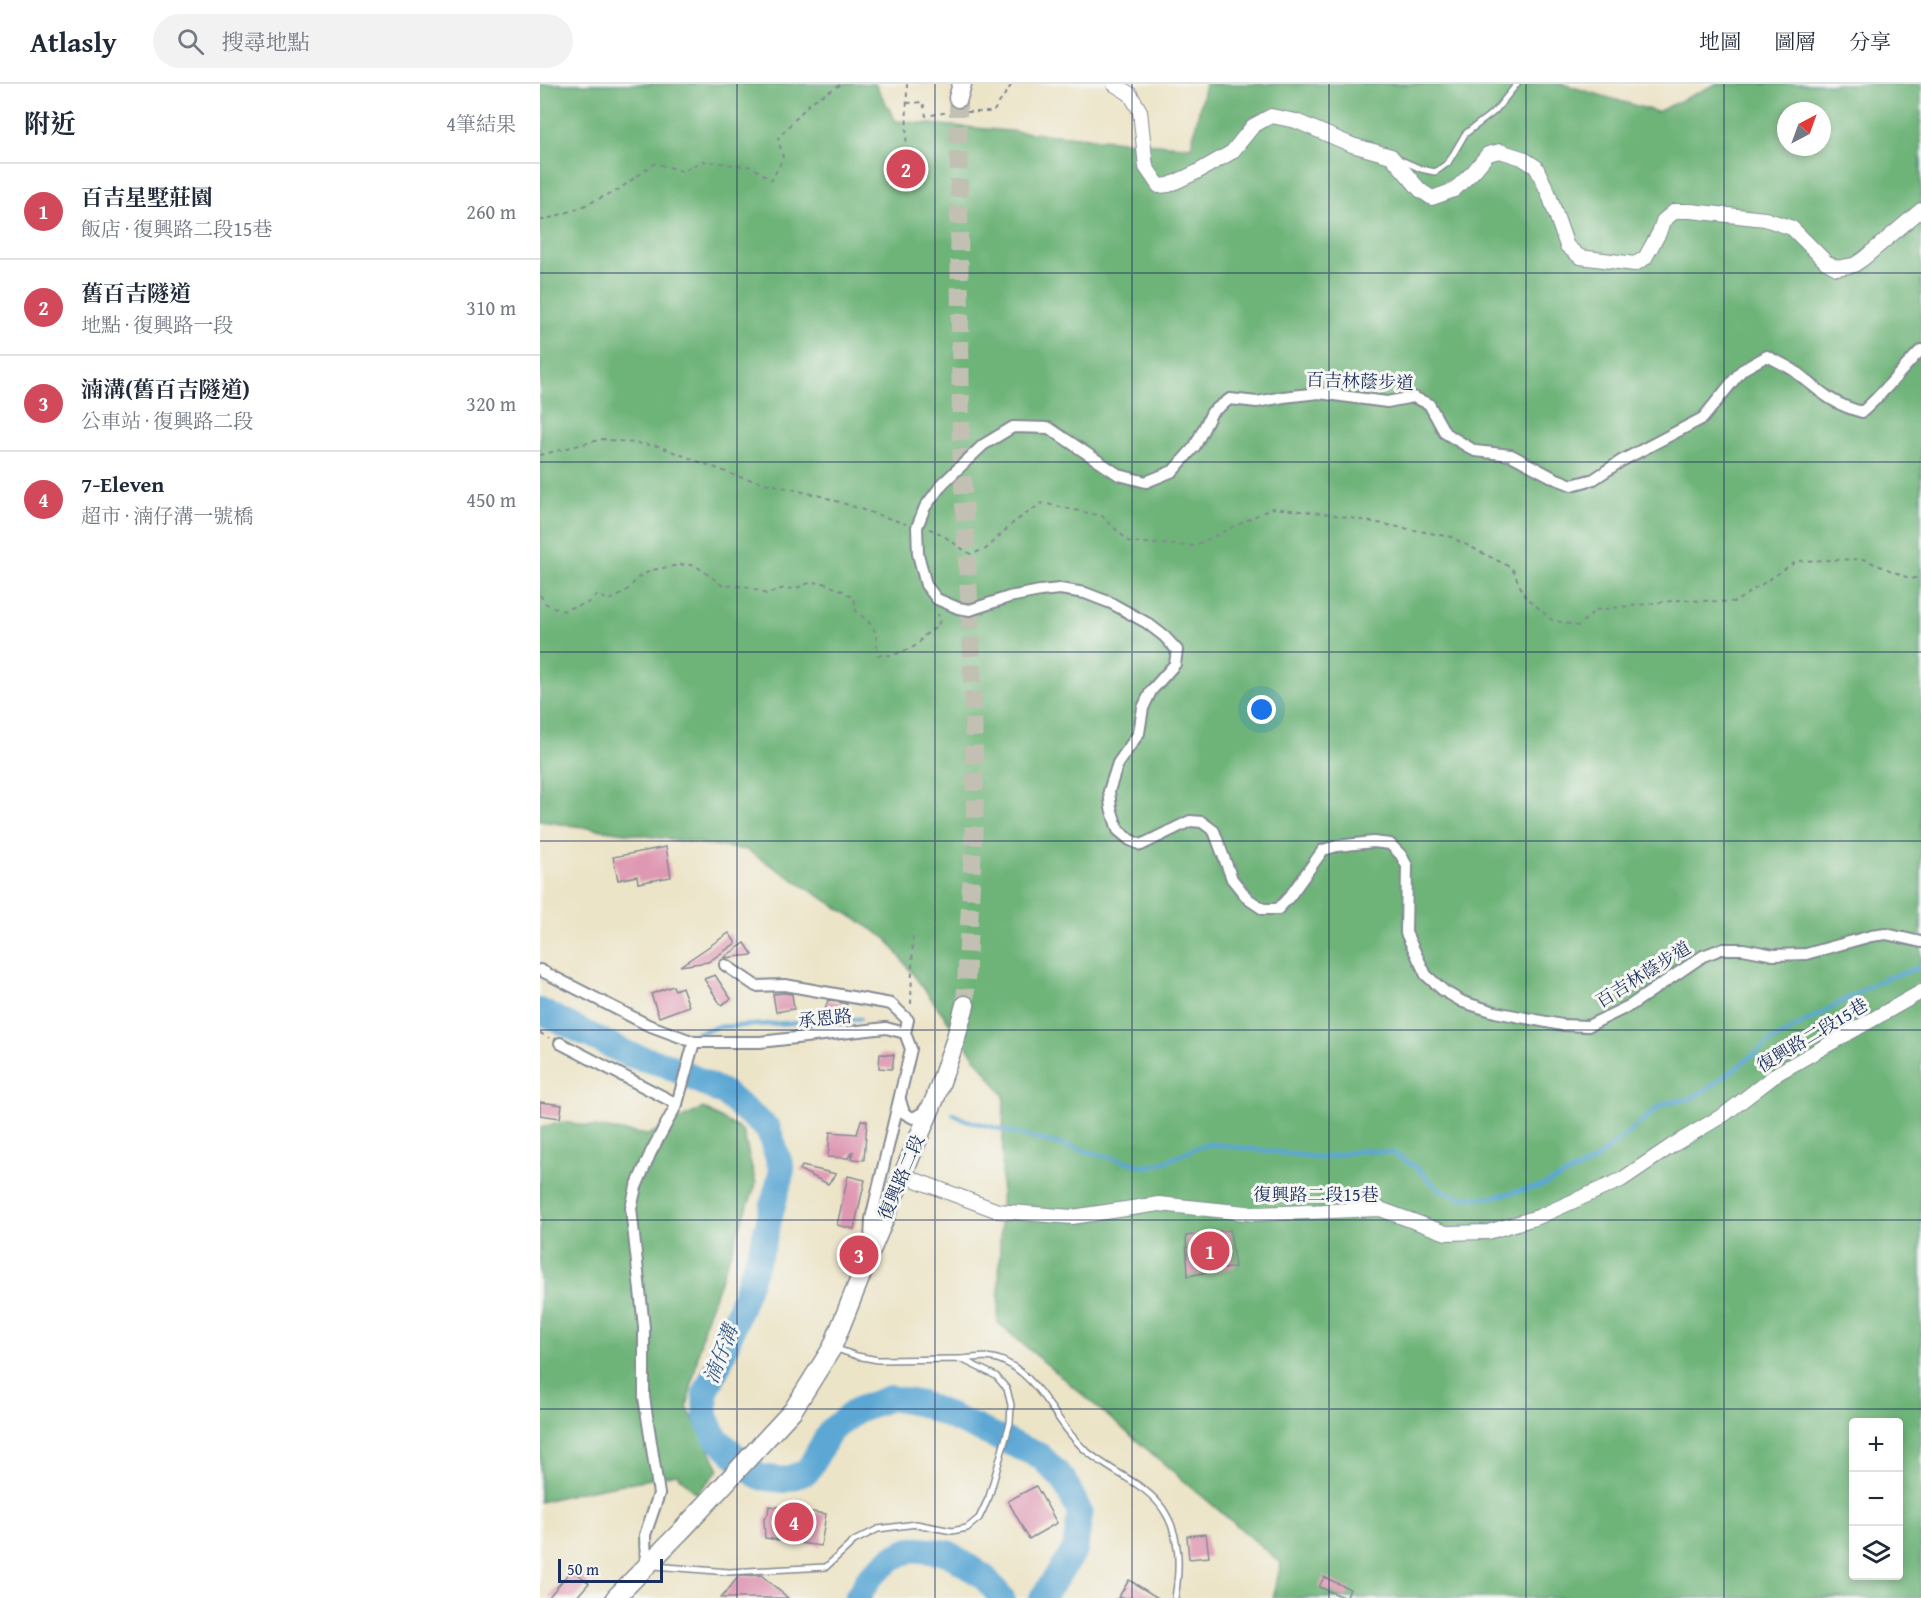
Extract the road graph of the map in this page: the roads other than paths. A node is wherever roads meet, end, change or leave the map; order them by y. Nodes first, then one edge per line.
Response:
1 (1114, 84) edge
2 (1517, 84) edge
3 (1391, 156) junction
4 (1921, 210) edge
5 (1921, 350) edge
6 (1921, 942) edge
7 (725, 965) dead end
8 (540, 970) edge
9 (1921, 992) edge
10 (965, 1005) tunnel mouth
11 (905, 1033) junction
12 (694, 1042) junction
13 (560, 1043) dead end
14 (936, 1096) junction
15 (899, 1098) junction
16 (676, 1104) junction
17 (884, 1166) junction
18 (902, 1175) junction
19 (870, 1253) junction
20 (832, 1348) junction
21 (961, 1359) junction
22 (646, 1565) junction
23 (615, 1598) edge
24 (1175, 1598) edge

1 - 3 street
2 - 3 lane
3 - 4 street
5 - 6 street, 百吉林蔭步道
7 - 11 street
8 - 12 street, 承恩路
9 - 18 street, 復興路二段15巷
10 - 14 main road, 復興路二段
11 - 12 street, 承恩路
11 - 15 street
12 - 16 street
13 - 16 street
14 - 15 street
14 - 18 main road, 復興路二段
15 - 17 street
16 - 22 street
17 - 18 street
17 - 19 street
18 - 19 main road, 復興路二段
19 - 20 main road, 復興路二段
20 - 21 lane
20 - 22 main road, 復興路二段
21 - 22 lane
21 - 24 lane
22 - 23 main road

